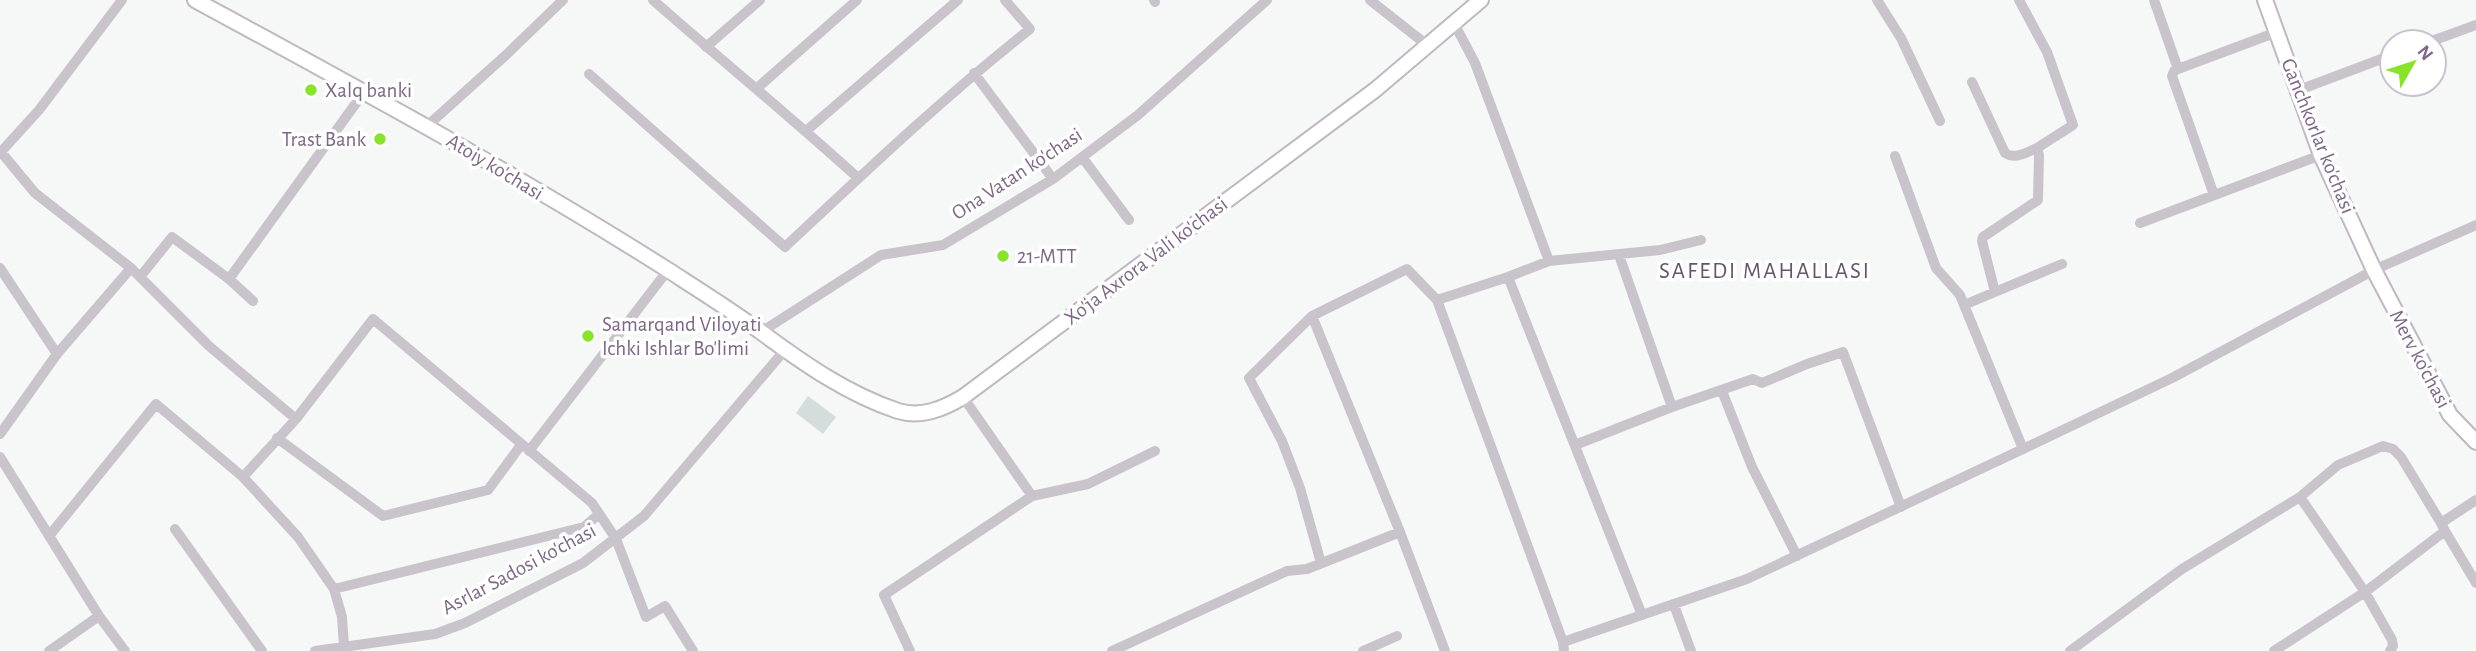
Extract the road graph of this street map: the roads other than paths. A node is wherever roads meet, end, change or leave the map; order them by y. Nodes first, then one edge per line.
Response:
1 (122, 0) edge
2 (195, 0) edge
3 (562, 0) edge
4 (760, 0) edge
5 (858, 0) edge
6 (958, 0) edge
7 (1005, 0) edge
8 (1267, 0) edge
9 (1370, 0) edge
10 (1481, 0) edge
11 (1877, 0) edge
12 (2009, 0) edge
13 (2017, 0) edge
14 (2154, 0) edge
15 (2266, 0) edge
16 (657, 1) edge
17 (1454, 23) junction
18 (2476, 25) edge
19 (2277, 32) junction
20 (2448, 35) edge
21 (1427, 45) junction
22 (706, 47) junction
23 (2378, 60) edge
24 (2178, 69) junction
25 (974, 73) junction
26 (589, 74) dead end
27 (1972, 82) dead end
28 (756, 89) junction
29 (2299, 90) junction
30 (364, 92) junction
31 (1940, 121) dead end
32 (427, 126) junction
33 (806, 131) junction
34 (2037, 148) junction
35 (1, 153) edge
36 (2321, 155) junction
37 (1082, 156) junction
38 (1895, 156) dead end
39 (858, 178) junction
40 (1053, 178) junction
41 (2214, 195) junction
42 (1129, 220) dead end
43 (2140, 223) dead end
44 (2476, 225) edge
45 (1701, 240) dead end
46 (1619, 256) junction
47 (1549, 261) junction
48 (2062, 264) dead end
49 (0, 268) edge
50 (131, 268) junction
51 (668, 270) junction
52 (2374, 270) junction
53 (140, 277) junction
54 (1508, 277) junction
55 (229, 279) junction
56 (1994, 292) junction
57 (1437, 300) junction
58 (253, 301) dead end
59 (1964, 304) junction
60 (1312, 316) junction
61 (761, 332) junction
62 (785, 351) junction
63 (57, 354) junction
64 (1722, 391) junction
65 (962, 397) junction
66 (1672, 407) junction
67 (296, 419) junction
68 (0, 434) edge
69 (277, 438) junction
70 (2475, 438) edge
71 (1575, 445) junction
72 (525, 448) junction
73 (2023, 449) junction
74 (1156, 451) dead end
75 (0, 457) edge
76 (243, 477) junction
77 (1032, 496) junction
78 (2300, 496) junction
79 (2476, 500) edge
80 (1901, 507) junction
81 (599, 514) junction
82 (2443, 527) junction
83 (175, 529) dead end
84 (1400, 532) junction
85 (49, 536) junction
86 (616, 539) junction
87 (1797, 556) junction
88 (1321, 564) junction
89 (2476, 583) edge
90 (334, 589) junction
91 (2365, 592) junction
92 (1674, 605) junction
93 (99, 615) junction
94 (1642, 615) junction
95 (1397, 636) dead end
96 (344, 646) junction
97 (1564, 647) edge
98 (1118, 650) edge
99 (49, 651) edge
100 (125, 651) edge
101 (262, 651) edge
102 (315, 651) edge
103 (693, 651) edge
104 (910, 651) edge
105 (1363, 651) edge
106 (1446, 651) edge
107 (1691, 651) edge
108 (2070, 651) edge
109 (2274, 651) edge
110 (2390, 651) edge

1 - 35 street
2 - 30 street, Atoiy ko'chasi
3 - 32 street
4 - 22 street
5 - 28 street
6 - 33 street
7 - 25 street
8 - 37 street, Ona Vatan ko'chasi
9 - 21 street
10 - 17 street, Xo'ja Axrora Vali ko'chasi
11 - 31 street
12 - 13 street
13 - 34 street
14 - 24 street
15 - 19 street, Ganchkorlar ko'chasi
16 - 22 street
17 - 21 street, Xo'ja Axrora Vali ko'chasi
17 - 47 street
18 - 20 street
19 - 24 street
19 - 29 street, Ganchkorlar ko'chasi
21 - 65 street, Xo'ja Axrora Vali ko'chasi
22 - 28 street
23 - 29 street
24 - 41 street
25 - 39 street
25 - 40 street
26 - 39 street
27 - 34 street
28 - 33 street
29 - 36 street, Ganchkorlar ko'chasi
30 - 32 street, Atoiy ko'chasi
30 - 55 street
32 - 51 street, Atoiy ko'chasi
33 - 39 street
34 - 56 street
35 - 50 street
36 - 41 street
36 - 52 street, Ganchkorlar ko'chasi
37 - 40 street, Ona Vatan ko'chasi
37 - 42 street
38 - 59 street
40 - 61 street, Ona Vatan ko'chasi
41 - 43 street
44 - 52 street
45 - 46 street
46 - 47 street
46 - 66 street
47 - 54 street
48 - 56 street
49 - 63 street
50 - 53 street
50 - 63 street
51 - 61 street, Atoiy ko'chasi
51 - 72 street
52 - 70 street, Merv ko'chasi
52 - 73 street
53 - 55 street
53 - 67 street
54 - 57 street
54 - 71 street
55 - 58 street
56 - 59 street
57 - 60 street
57 - 97 street
59 - 73 street
60 - 84 street
60 - 88 street
61 - 62 street, Atoiy ko'chasi
62 - 65 street, Xo'ja Axrora Vali ko'chasi
62 - 86 street, Asrlar Sadosi ko'chasi
63 - 68 street
64 - 66 street
64 - 80 street
64 - 87 street
65 - 77 street
66 - 71 street
67 - 69 street
67 - 72 street
69 - 72 street
69 - 76 street
71 - 94 street
72 - 81 street
73 - 80 street
74 - 77 street
75 - 85 street
76 - 85 street
76 - 90 street
77 - 104 street
78 - 82 street
78 - 91 street
78 - 108 street
79 - 82 street
80 - 87 street
81 - 86 street
81 - 90 street
82 - 89 street
82 - 91 street
83 - 101 street
84 - 88 street
84 - 106 street
85 - 93 street
86 - 96 street, Asrlar Sadosi ko'chasi
86 - 103 street
87 - 92 street
88 - 98 street
90 - 96 street
91 - 109 street
91 - 110 street
92 - 94 street
92 - 107 street
93 - 99 street
93 - 100 street
94 - 97 street
95 - 105 street
96 - 102 street, Asrlar Sadosi ko'chasi

